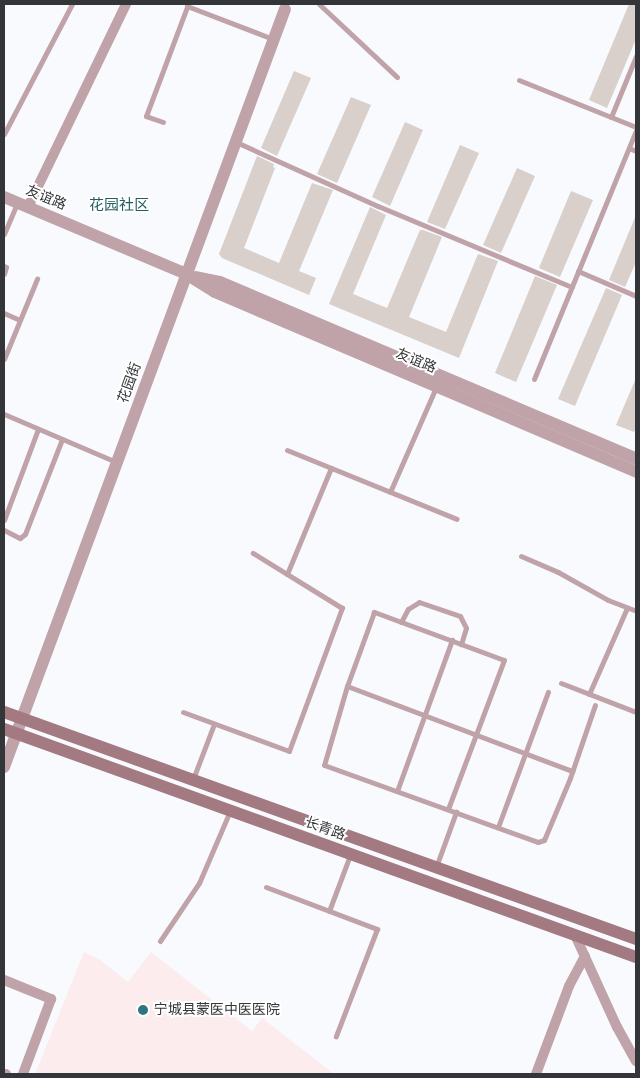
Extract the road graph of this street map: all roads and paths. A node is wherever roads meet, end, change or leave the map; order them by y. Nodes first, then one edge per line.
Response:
1 (72, 4) edge
2 (126, 4) edge
3 (319, 4) edge
4 (187, 5) edge
5 (286, 6) edge
6 (274, 39) junction
7 (636, 56) edge
8 (397, 76) dead end
9 (519, 80) dead end
10 (611, 117) junction
11 (164, 122) dead end
12 (636, 128) edge
13 (4, 134) edge
14 (236, 142) junction
15 (629, 148) junction
16 (636, 151) edge
17 (4, 197) edge
18 (22, 205) junction
19 (4, 234) edge
20 (4, 266) edge
21 (578, 271) junction
22 (4, 274) edge
23 (186, 274) junction
24 (37, 279) dead end
25 (572, 287) junction
26 (636, 296) edge
27 (4, 313) edge
28 (20, 320) junction
29 (4, 359) edge
30 (534, 379) dead end
31 (436, 386) junction
32 (4, 414) edge
33 (38, 429) junction
34 (62, 439) junction
35 (287, 450) dead end
36 (636, 459) edge
37 (116, 462) junction
38 (331, 468) junction
39 (636, 472) edge
40 (390, 492) junction
41 (4, 520) edge
42 (457, 520) dead end
43 (4, 530) edge
44 (253, 553) dead end
45 (520, 556) dead end
46 (287, 574) junction
47 (627, 608) junction
48 (636, 612) edge
49 (401, 622) junction
50 (452, 640) junction
51 (461, 644) junction
52 (561, 683) dead end
53 (347, 686) junction
54 (548, 692) dead end
55 (589, 694) junction
56 (595, 705) dead end
57 (4, 712) edge
58 (183, 712) dead end
59 (636, 712) edge
60 (424, 715) junction
61 (22, 718) junction
62 (214, 724) junction
63 (10, 731) edge
64 (476, 735) junction
65 (525, 753) junction
66 (4, 766) edge
67 (572, 771) junction
68 (193, 780) junction
69 (397, 791) junction
70 (448, 809) junction
71 (230, 811) junction
72 (456, 812) junction
73 (498, 827) junction
74 (350, 854) junction
75 (436, 867) junction
76 (266, 888) dead end
77 (329, 911) junction
78 (575, 935) junction
79 (636, 939) edge
80 (160, 941) dead end
81 (585, 956) junction
82 (636, 957) edge
83 (4, 980) edge
84 (336, 1036) dead end
85 (636, 1061) edge
86 (23, 1074) edge
87 (536, 1074) edge

1 - 13 lane
2 - 18 street
3 - 8 lane
4 - 6 lane
4 - 11 lane
5 - 6 street, 花园街
6 - 14 street, 花园街
7 - 10 lane
9 - 10 lane
10 - 12 lane
12 - 15 lane
14 - 23 street, 花园街
14 - 25 lane
15 - 16 lane
15 - 21 lane
17 - 18 street, 友谊路
18 - 19 lane
18 - 23 street, 友谊路
20 - 22 lane
21 - 25 lane
21 - 26 lane
23 - 31 street, 友谊路
23 - 36 street, 友谊路
23 - 37 street, 花园街
24 - 28 lane
25 - 30 lane
27 - 28 lane
28 - 29 lane
31 - 39 street, 友谊路
31 - 40 lane
32 - 33 lane
33 - 34 lane
33 - 41 lane
34 - 37 lane
34 - 43 lane
35 - 38 lane
37 - 61 street, 花园街
38 - 40 lane
38 - 46 lane
40 - 42 lane
44 - 46 lane
45 - 47 lane
46 - 62 lane
47 - 48 lane
47 - 55 lane
49 - 50 lane
49 - 51 lane
49 - 53 lane
50 - 51 lane
50 - 60 lane
51 - 64 lane
52 - 55 lane
53 - 60 lane
53 - 69 lane
54 - 65 lane
55 - 59 lane
56 - 67 lane
57 - 61 main road, 长青路
58 - 62 lane
60 - 64 lane
60 - 69 lane
61 - 63 street, 花园街
61 - 68 main road, 长青路
62 - 68 lane
63 - 66 street, 花园街
63 - 71 main road, 长青路
64 - 65 lane
64 - 70 lane
65 - 67 lane
65 - 73 lane
67 - 73 lane
68 - 75 main road, 长青路
69 - 70 lane
70 - 72 lane
71 - 74 main road, 长青路
71 - 80 lane
72 - 73 lane
72 - 75 lane
74 - 77 lane
74 - 78 main road, 长青路
75 - 79 main road, 长青路
76 - 77 lane
77 - 84 lane
78 - 81 street
78 - 82 main road, 长青路
81 - 85 street
81 - 87 street
83 - 86 street

